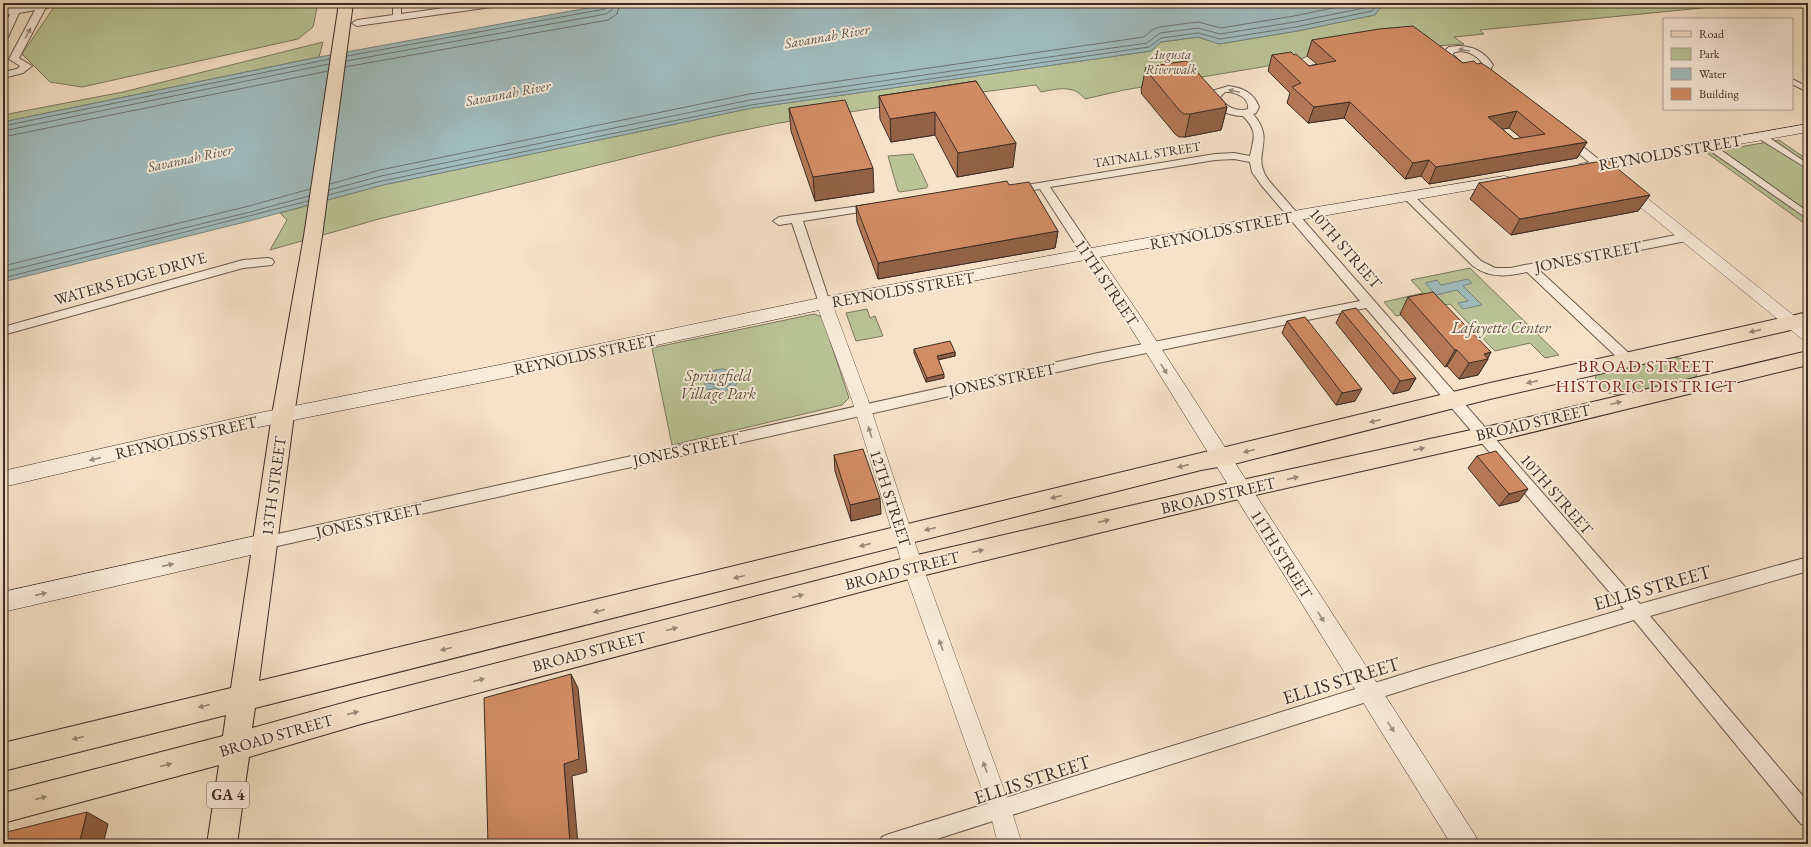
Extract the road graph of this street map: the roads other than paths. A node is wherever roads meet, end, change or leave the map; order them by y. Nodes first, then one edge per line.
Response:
1 (53, 3) edge
2 (346, 3) edge
3 (397, 3) edge
4 (498, 3) edge
5 (465, 6) edge
6 (41, 7) junction
7 (16, 10) junction
8 (3, 12) edge
9 (397, 17) junction
10 (358, 23) dead end
11 (3, 36) edge
12 (14, 59) junction
13 (3, 61) edge
14 (3, 75) edge
15 (1793, 81) edge
16 (1808, 90) edge
17 (1246, 113) dead end
18 (1808, 128) edge
19 (1557, 132) edge
20 (1761, 136) junction
21 (1708, 145) junction
22 (1255, 160) junction
23 (1598, 164) junction
24 (1808, 167) edge
25 (1572, 169) edge
26 (1518, 178) edge
27 (1044, 186) junction
28 (1000, 192) edge
29 (1408, 196) junction
30 (885, 206) edge
31 (1294, 216) junction
32 (1808, 216) edge
33 (796, 219) junction
34 (779, 221) dead end
35 (1686, 237) junction
36 (1089, 254) junction
37 (268, 262) dead end
38 (1530, 268) junction
39 (824, 303) junction
40 (1370, 303) junction
41 (1803, 325) edge
42 (3, 331) edge
43 (1150, 347) junction
44 (1808, 358) edge
45 (1628, 360) junction
46 (1454, 401) junction
47 (863, 410) junction
48 (283, 415) junction
49 (1482, 435) junction
50 (1221, 458) junction
51 (3, 478) edge
52 (1241, 489) junction
53 (903, 536) junction
54 (264, 544) junction
55 (1808, 564) edge
56 (913, 566) junction
57 (3, 602) edge
58 (629, 604) junction
59 (1637, 612) junction
60 (635, 638) junction
61 (1369, 692) junction
62 (242, 697) junction
63 (235, 747) junction
64 (3, 757) edge
65 (3, 808) edge
66 (1000, 812) junction
67 (1808, 817) edge
68 (222, 844) edge
69 (889, 844) edge
70 (1010, 844) edge
71 (1466, 844) edge

1 - 6 street
2 - 48 main road, 13TH STREET
3 - 9 street
4 - 5 street
5 - 9 street
6 - 7 street
12 -> 6 street
7 - 8 street
7 - 11 street
9 - 10 street
12 - 13 street
12 - 14 street
15 - 16 street
17 - 22 street
18 - 20 main road, REYNOLDS STREET
19 - 23 street
20 - 21 main road, REYNOLDS STREET
20 - 24 street
21 - 23 main road, REYNOLDS STREET
21 - 32 street
22 - 27 street, TATNALL STREET
22 - 31 street, 10TH STREET
23 - 25 main road, REYNOLDS STREET
23 - 35 street
26 - 29 main road, REYNOLDS STREET
27 - 28 street, TATNALL STREET
27 - 36 street, 11TH STREET
29 - 31 main road, REYNOLDS STREET
29 - 38 street, JONES STREET
30 - 33 street
31 - 36 main road, REYNOLDS STREET
31 - 40 street, 10TH STREET
33 - 34 street
33 - 39 street, 12TH STREET
35 - 38 street, JONES STREET
35 - 41 street
36 - 39 main road, REYNOLDS STREET
36 - 43 main road, 11TH STREET
37 - 42 street, WATERS EDGE DRIVE
38 - 45 street
39 - 47 street, 12TH STREET
39 - 48 main road, REYNOLDS STREET
40 - 43 street, JONES STREET
40 - 46 street, 10TH STREET
41 -> 45 main road, BROAD STREET
43 - 47 street, JONES STREET
43 -> 50 main road, 11TH STREET
49 -> 44 main road, BROAD STREET
45 -> 46 main road, BROAD STREET
46 - 49 street, 10TH STREET
46 -> 50 main road, BROAD STREET
53 -> 47 street, 12TH STREET
47 - 54 street, JONES STREET
48 -> 51 main road, REYNOLDS STREET
48 - 54 main road, 13TH STREET
52 -> 49 main road, BROAD STREET
49 - 59 street, 10TH STREET
50 - 52 main road, 11TH STREET
50 -> 53 main road, BROAD STREET
56 -> 52 main road, BROAD STREET
52 -> 61 main road, 11TH STREET
53 - 56 street, 12TH STREET
53 -> 58 main road, BROAD STREET
57 -> 54 main road, JONES STREET
54 - 62 main road, 13TH STREET
55 - 59 street, ELLIS STREET
60 -> 56 main road, BROAD STREET
66 -> 56 street, 12TH STREET
58 - 60 main road
58 -> 62 main road, BROAD STREET
59 - 61 street, ELLIS STREET
59 - 67 street, 10TH STREET
63 -> 60 main road, BROAD STREET
61 - 66 street, ELLIS STREET
61 -> 71 main road, 11TH STREET
62 - 63 main road, 13TH STREET
62 -> 64 main road, BROAD STREET
65 -> 63 main road, BROAD STREET
63 - 68 main road, 13TH STREET / GA 4
66 - 69 street, ELLIS STREET
66 - 70 street, 12TH STREET

